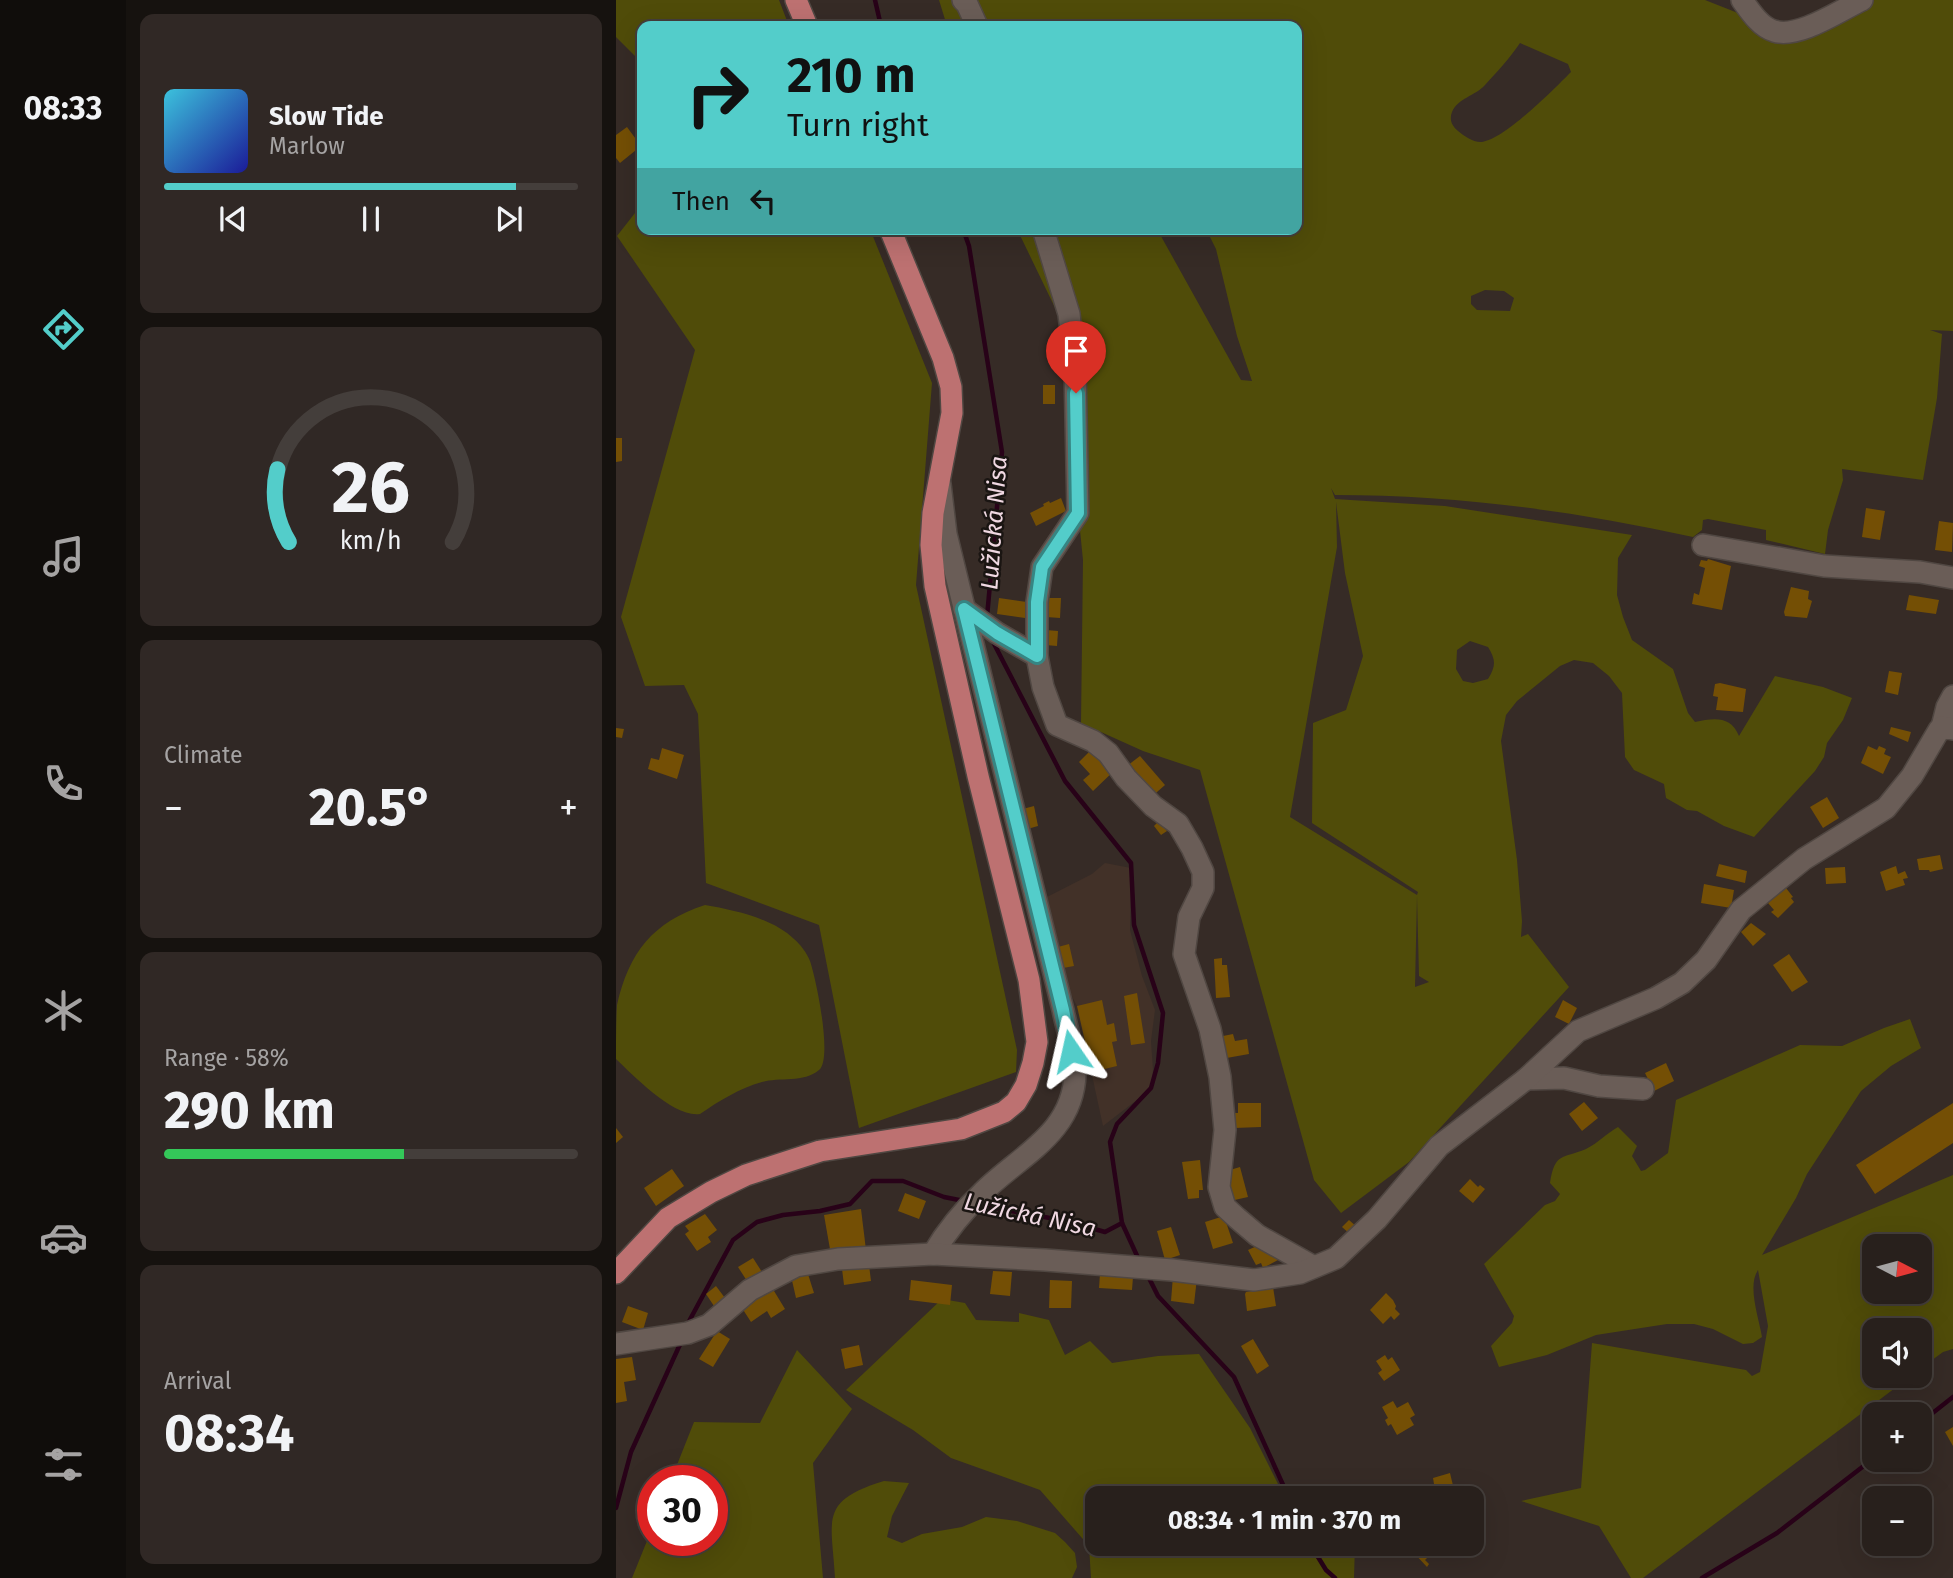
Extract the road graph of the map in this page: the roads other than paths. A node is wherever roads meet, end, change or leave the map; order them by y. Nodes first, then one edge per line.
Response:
1 (796, 0) edge
2 (963, 0) edge
3 (1742, 0) edge
4 (1861, 0) edge
5 (805, 21) edge
6 (975, 21) edge
7 (892, 235) edge
8 (1045, 235) edge
9 (940, 479) junction
10 (1703, 544) dead end
11 (1953, 578) edge
12 (964, 609) junction
13 (1037, 656) junction
14 (1953, 696) edge
15 (1948, 728) edge
16 (1526, 1079) junction
17 (1643, 1089) dead end
18 (933, 1254) junction
19 (1314, 1267) junction
20 (616, 1273) edge
21 (616, 1344) edge

1 - 5 main road
2 - 6 street
3 - 4 street
7 - 9 main road
8 - 13 street
9 - 12 street
9 - 20 main road
10 - 11 street
12 - 13 street
12 - 18 street
13 - 19 street
14 - 15 street
15 - 16 street
16 - 17 street
16 - 19 street
18 - 19 street
18 - 21 street

